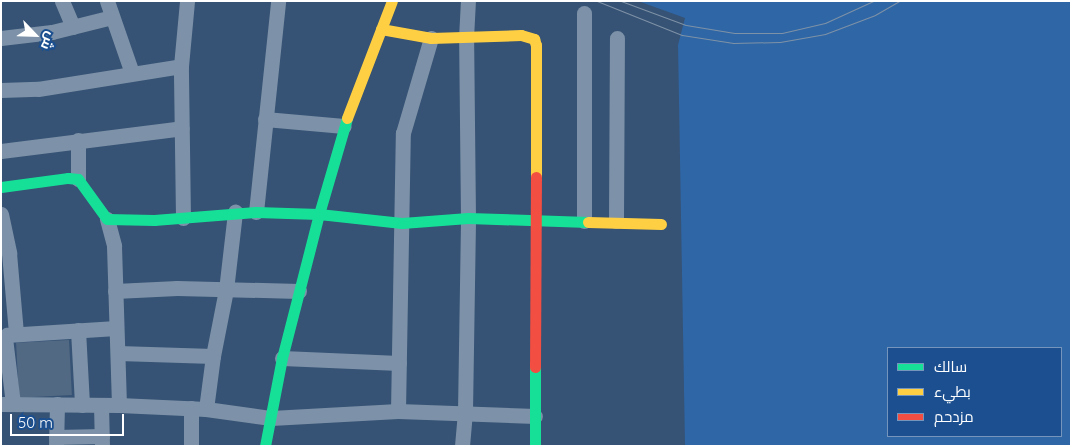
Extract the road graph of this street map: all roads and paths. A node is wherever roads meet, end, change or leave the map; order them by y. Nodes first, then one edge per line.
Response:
1 (62, 1) edge
2 (107, 1) edge
3 (187, 1) edge
4 (278, 1) edge
5 (392, 1) edge
6 (468, 1) edge
7 (584, 13) dead end
8 (112, 17) junction
9 (73, 27) junction
10 (381, 29) junction
11 (1, 38) edge
12 (431, 38) junction
13 (466, 38) junction
14 (617, 38) dead end
15 (181, 66) junction
16 (132, 73) junction
17 (1, 90) edge
18 (265, 119) junction
19 (344, 126) junction
20 (182, 128) junction
21 (78, 140) junction
22 (1, 151) edge
23 (78, 180) junction
24 (1, 187) edge
25 (235, 212) junction
26 (256, 212) junction
27 (1, 214) edge
28 (319, 214) junction
29 (183, 218) junction
30 (468, 218) junction
31 (107, 219) junction
32 (584, 221) junction
33 (616, 221) junction
34 (535, 222) junction
35 (402, 223) junction
36 (661, 224) dead end
37 (226, 290) junction
38 (115, 291) junction
39 (299, 291) junction
40 (116, 328) junction
41 (78, 330) junction
42 (16, 333) junction
43 (118, 353) junction
44 (213, 356) junction
45 (282, 358) junction
46 (399, 363) junction
47 (7, 404) edge
48 (57, 404) junction
49 (82, 405) junction
50 (101, 405) junction
51 (119, 405) junction
52 (199, 408) junction
53 (398, 411) junction
54 (465, 412) junction
55 (535, 416) junction
56 (270, 418) junction
57 (102, 441) edge
58 (56, 442) edge
59 (191, 446) edge
60 (264, 446) edge
61 (462, 446) edge
62 (535, 446) edge

1 - 9 street
2 - 8 street
3 - 15 street
4 - 18 street
5 - 10 street
6 - 13 street
7 - 32 street
8 - 9 street
8 - 16 street
9 - 11 street
10 - 12 street
10 - 19 street
12 - 13 street
12 - 35 street
13 - 30 street
13 - 34 street
14 - 33 street
15 - 16 street
15 - 20 street
16 - 17 street
18 - 19 street
18 - 26 street
19 - 28 street
20 - 21 street
20 - 29 street
21 - 22 street
21 - 23 street
23 - 24 street
23 - 31 street
25 - 26 street
25 - 29 street
25 - 37 street
26 - 28 street
27 - 42 street
28 - 35 street
28 - 39 street
29 - 31 street
30 - 34 street
30 - 35 street
30 - 54 street
31 - 38 street
32 - 33 street
32 - 34 street
33 - 36 street
34 - 55 street
35 - 46 street
37 - 38 street
37 - 39 street
37 - 44 street
38 - 40 street
39 - 45 street
40 - 41 street
40 - 43 street
41 - 42 street
41 - 49 street
42 - 47 street
43 - 44 street
43 - 51 street
44 - 52 street
45 - 46 street
45 - 56 street
46 - 53 street
47 - 48 street
48 - 49 street
48 - 58 street
49 - 50 street
50 - 51 street
50 - 57 street
51 - 52 street
52 - 56 street
52 - 59 street
53 - 54 street
53 - 56 street
54 - 55 street
54 - 61 street
55 - 62 street
56 - 60 street
57 - 58 street

